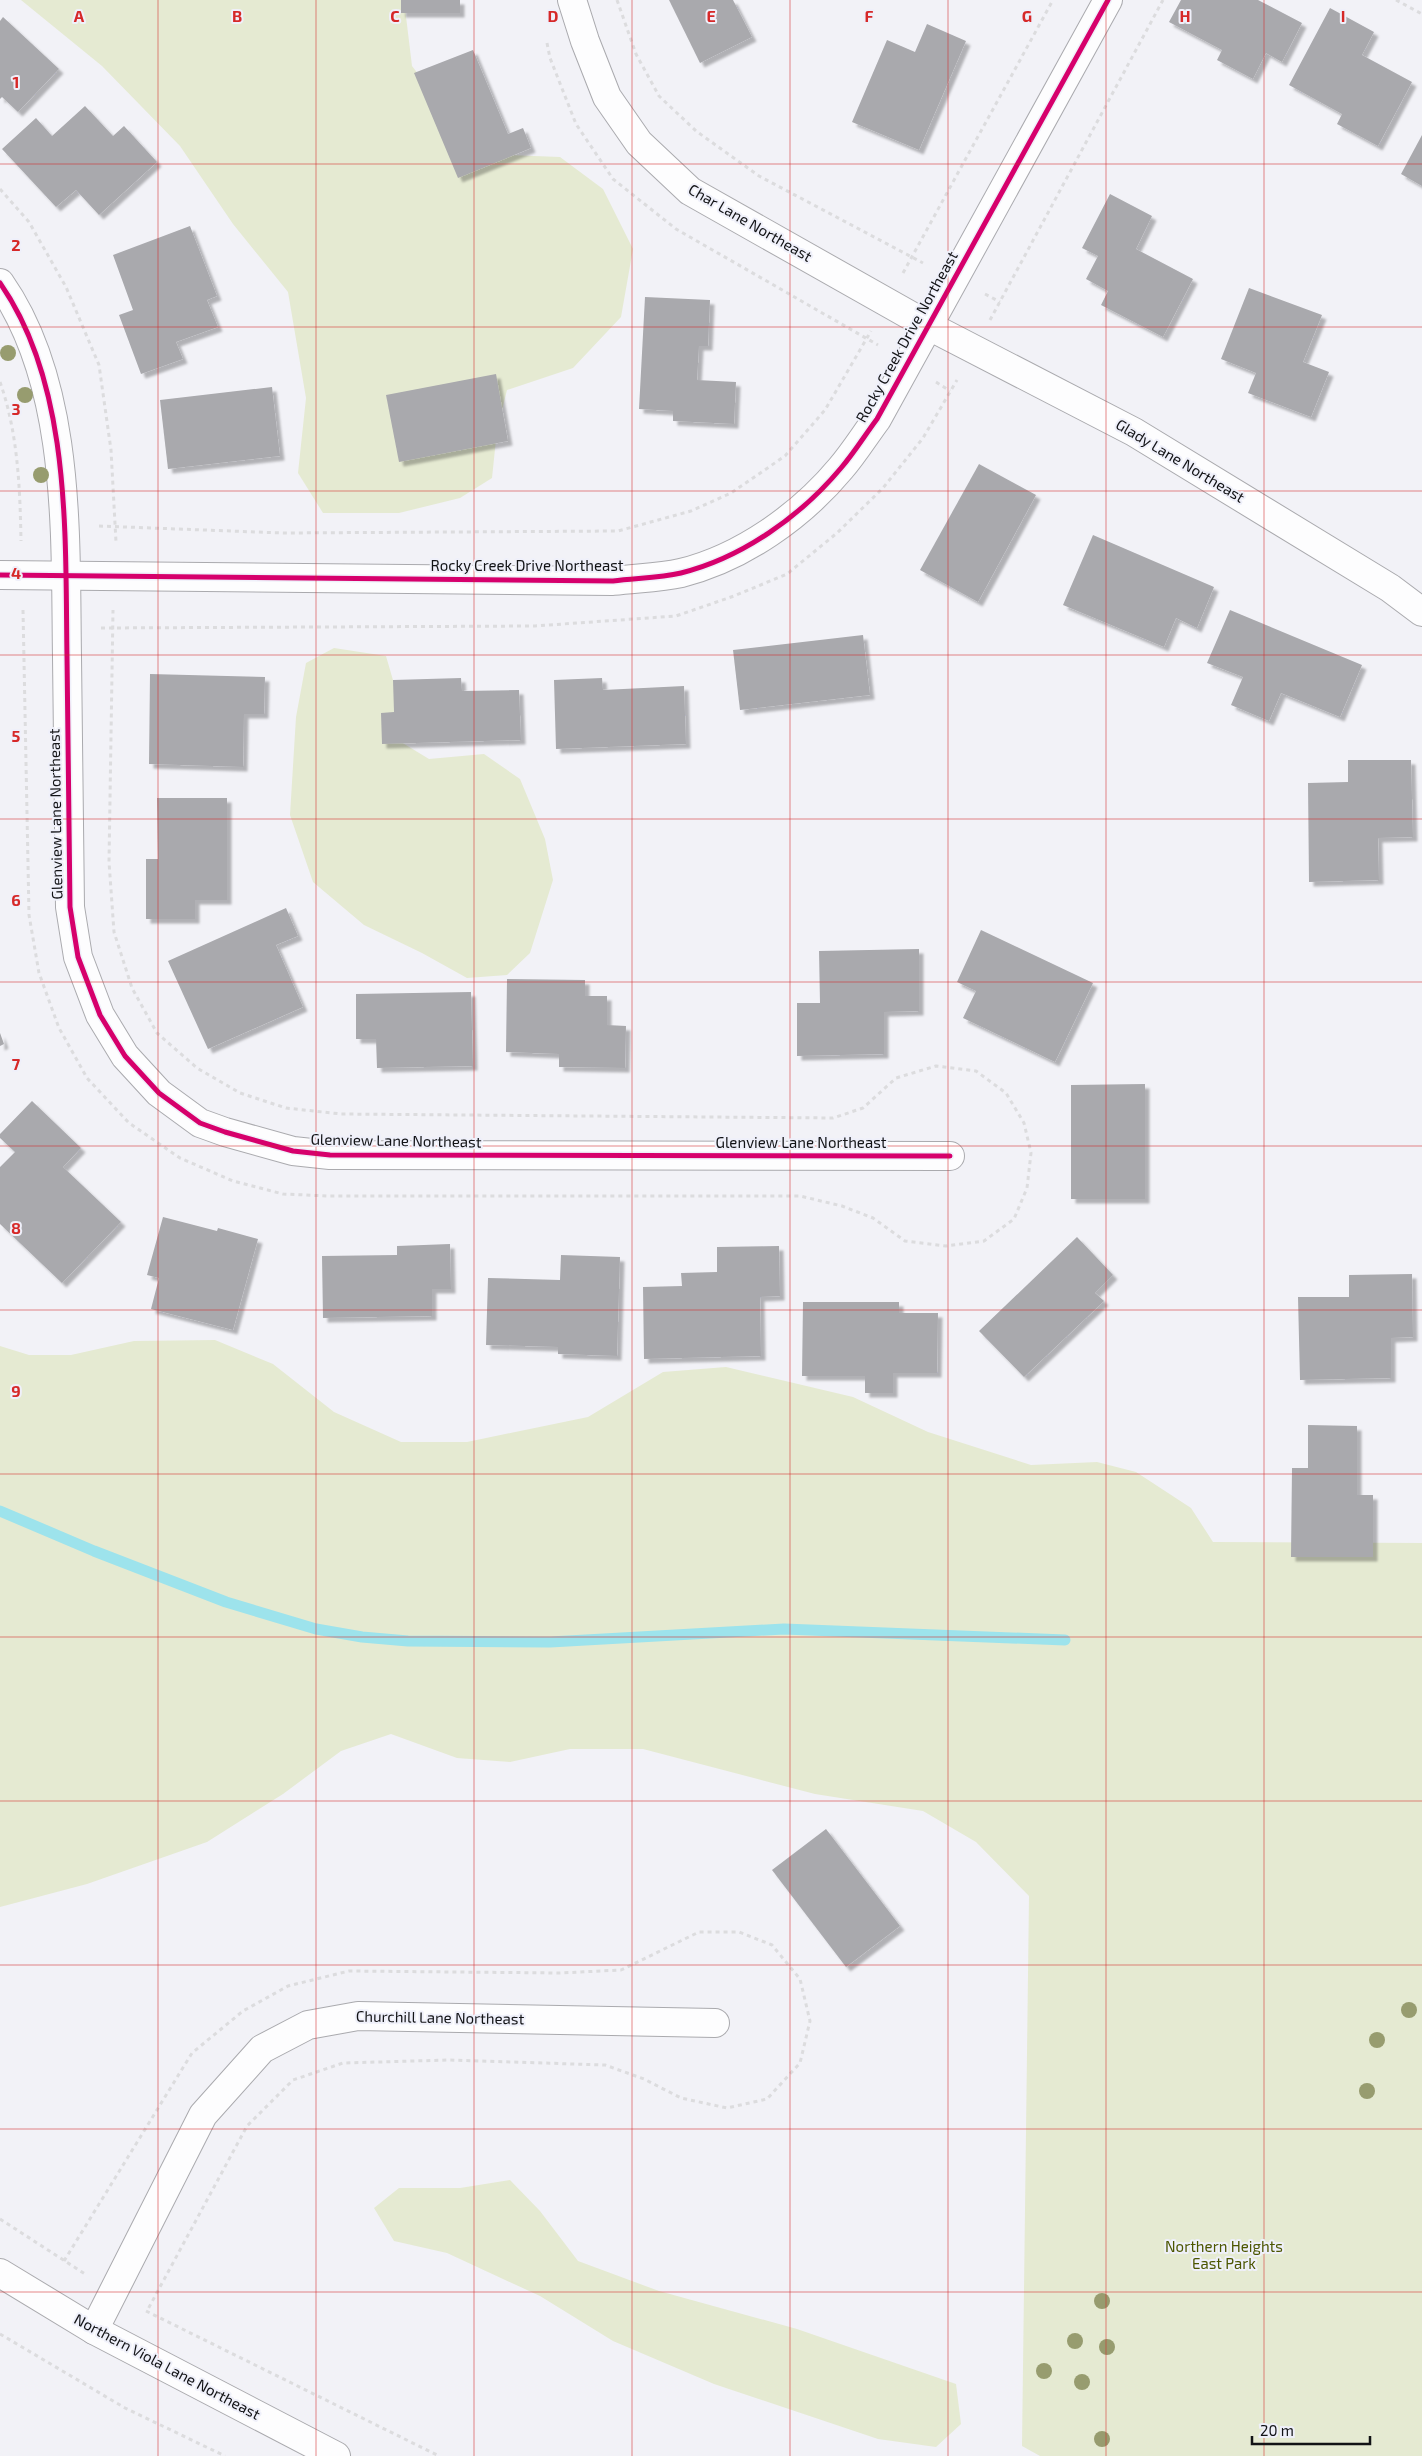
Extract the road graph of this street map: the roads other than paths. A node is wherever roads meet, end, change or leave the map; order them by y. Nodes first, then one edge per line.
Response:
1 (572, 0) edge
2 (1108, 0) edge
3 (0, 283) edge
4 (929, 326) junction
5 (0, 575) edge
6 (66, 575) junction
7 (1422, 612) edge
8 (950, 1156) dead end
9 (715, 2024) dead end
10 (0, 2273) edge
11 (94, 2330) junction
12 (336, 2456) edge

1 - 4 street, Char Lane Northeast
2 - 4 street, Rocky Creek Drive Northeast
3 - 6 street, Glenview Lane Northeast
4 - 6 street, Rocky Creek Drive Northeast
4 - 7 street, Glady Lane Northeast
5 - 6 street, Rocky Creek Drive Northeast
6 - 8 street, Glenview Lane Northeast
9 - 11 street, Churchill Lane Northeast
10 - 11 street, Northern Viola Lane Northeast
11 - 12 street, Northern Viola Lane Northeast

